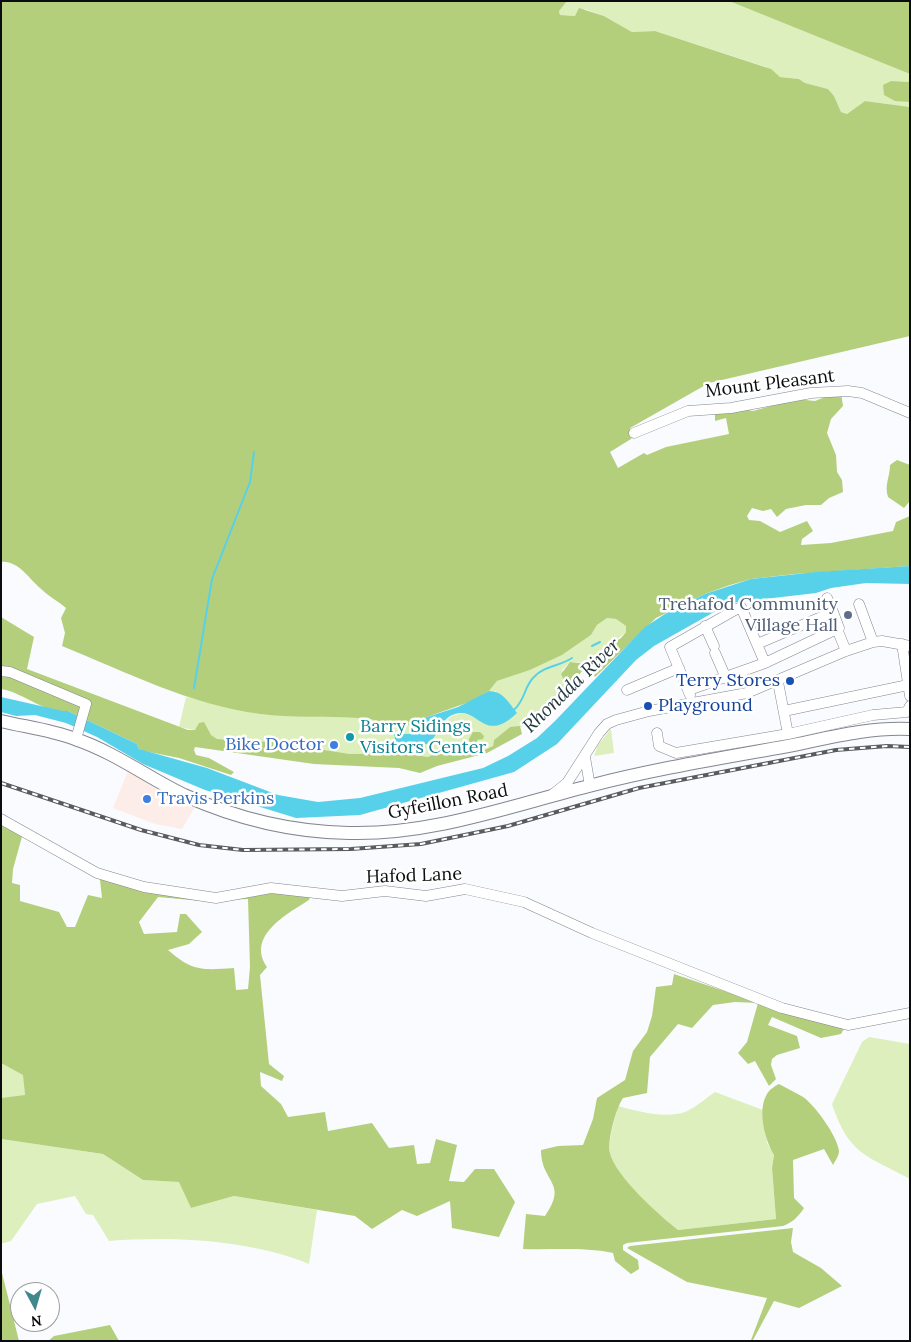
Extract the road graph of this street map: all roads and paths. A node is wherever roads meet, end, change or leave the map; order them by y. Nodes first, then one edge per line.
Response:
1 (910, 413) edge
2 (634, 433) dead end
3 (827, 598) dead end
4 (859, 604) dead end
5 (833, 612) junction
6 (705, 626) junction
7 (838, 629) junction
8 (873, 642) junction
9 (757, 644) junction
10 (906, 645) edge
11 (846, 651) junction
12 (765, 663) junction
13 (679, 668) junction
14 (1, 671) edge
15 (726, 678) junction
16 (778, 682) junction
17 (627, 690) dead end
18 (689, 690) junction
19 (909, 691) edge
20 (692, 704) junction
21 (908, 710) edge
22 (784, 711) junction
23 (1, 721) edge
24 (910, 729) edge
25 (657, 733) dead end
26 (788, 734) junction
27 (77, 735) junction
28 (585, 758) junction
29 (590, 786) junction
30 (547, 798) junction
31 (1, 819) edge
32 (910, 1012) edge

1 - 2 street, Mount Pleasant
3 - 5 street
4 - 8 street
5 - 7 street
5 - 9 street
6 - 9 street
6 - 13 street
6 - 15 street
7 - 11 street
7 - 12 street
8 - 10 street
8 - 11 street
9 - 12 street
10 - 19 street
11 - 16 street
12 - 15 street
13 - 17 street
13 - 18 street
14 - 27 street
15 - 18 street
16 - 20 street
16 - 22 street
18 - 20 street
19 - 22 street
20 - 28 street
21 - 26 street
22 - 26 street
23 - 27 main road, Gyfeillon Road
24 - 29 main road, Gyfeillon Road
25 - 26 street
27 - 30 main road, Gyfeillon Road
28 - 29 street
28 - 30 street
29 - 30 main road, Gyfeillon Road
31 - 32 street, Hafod Lane

